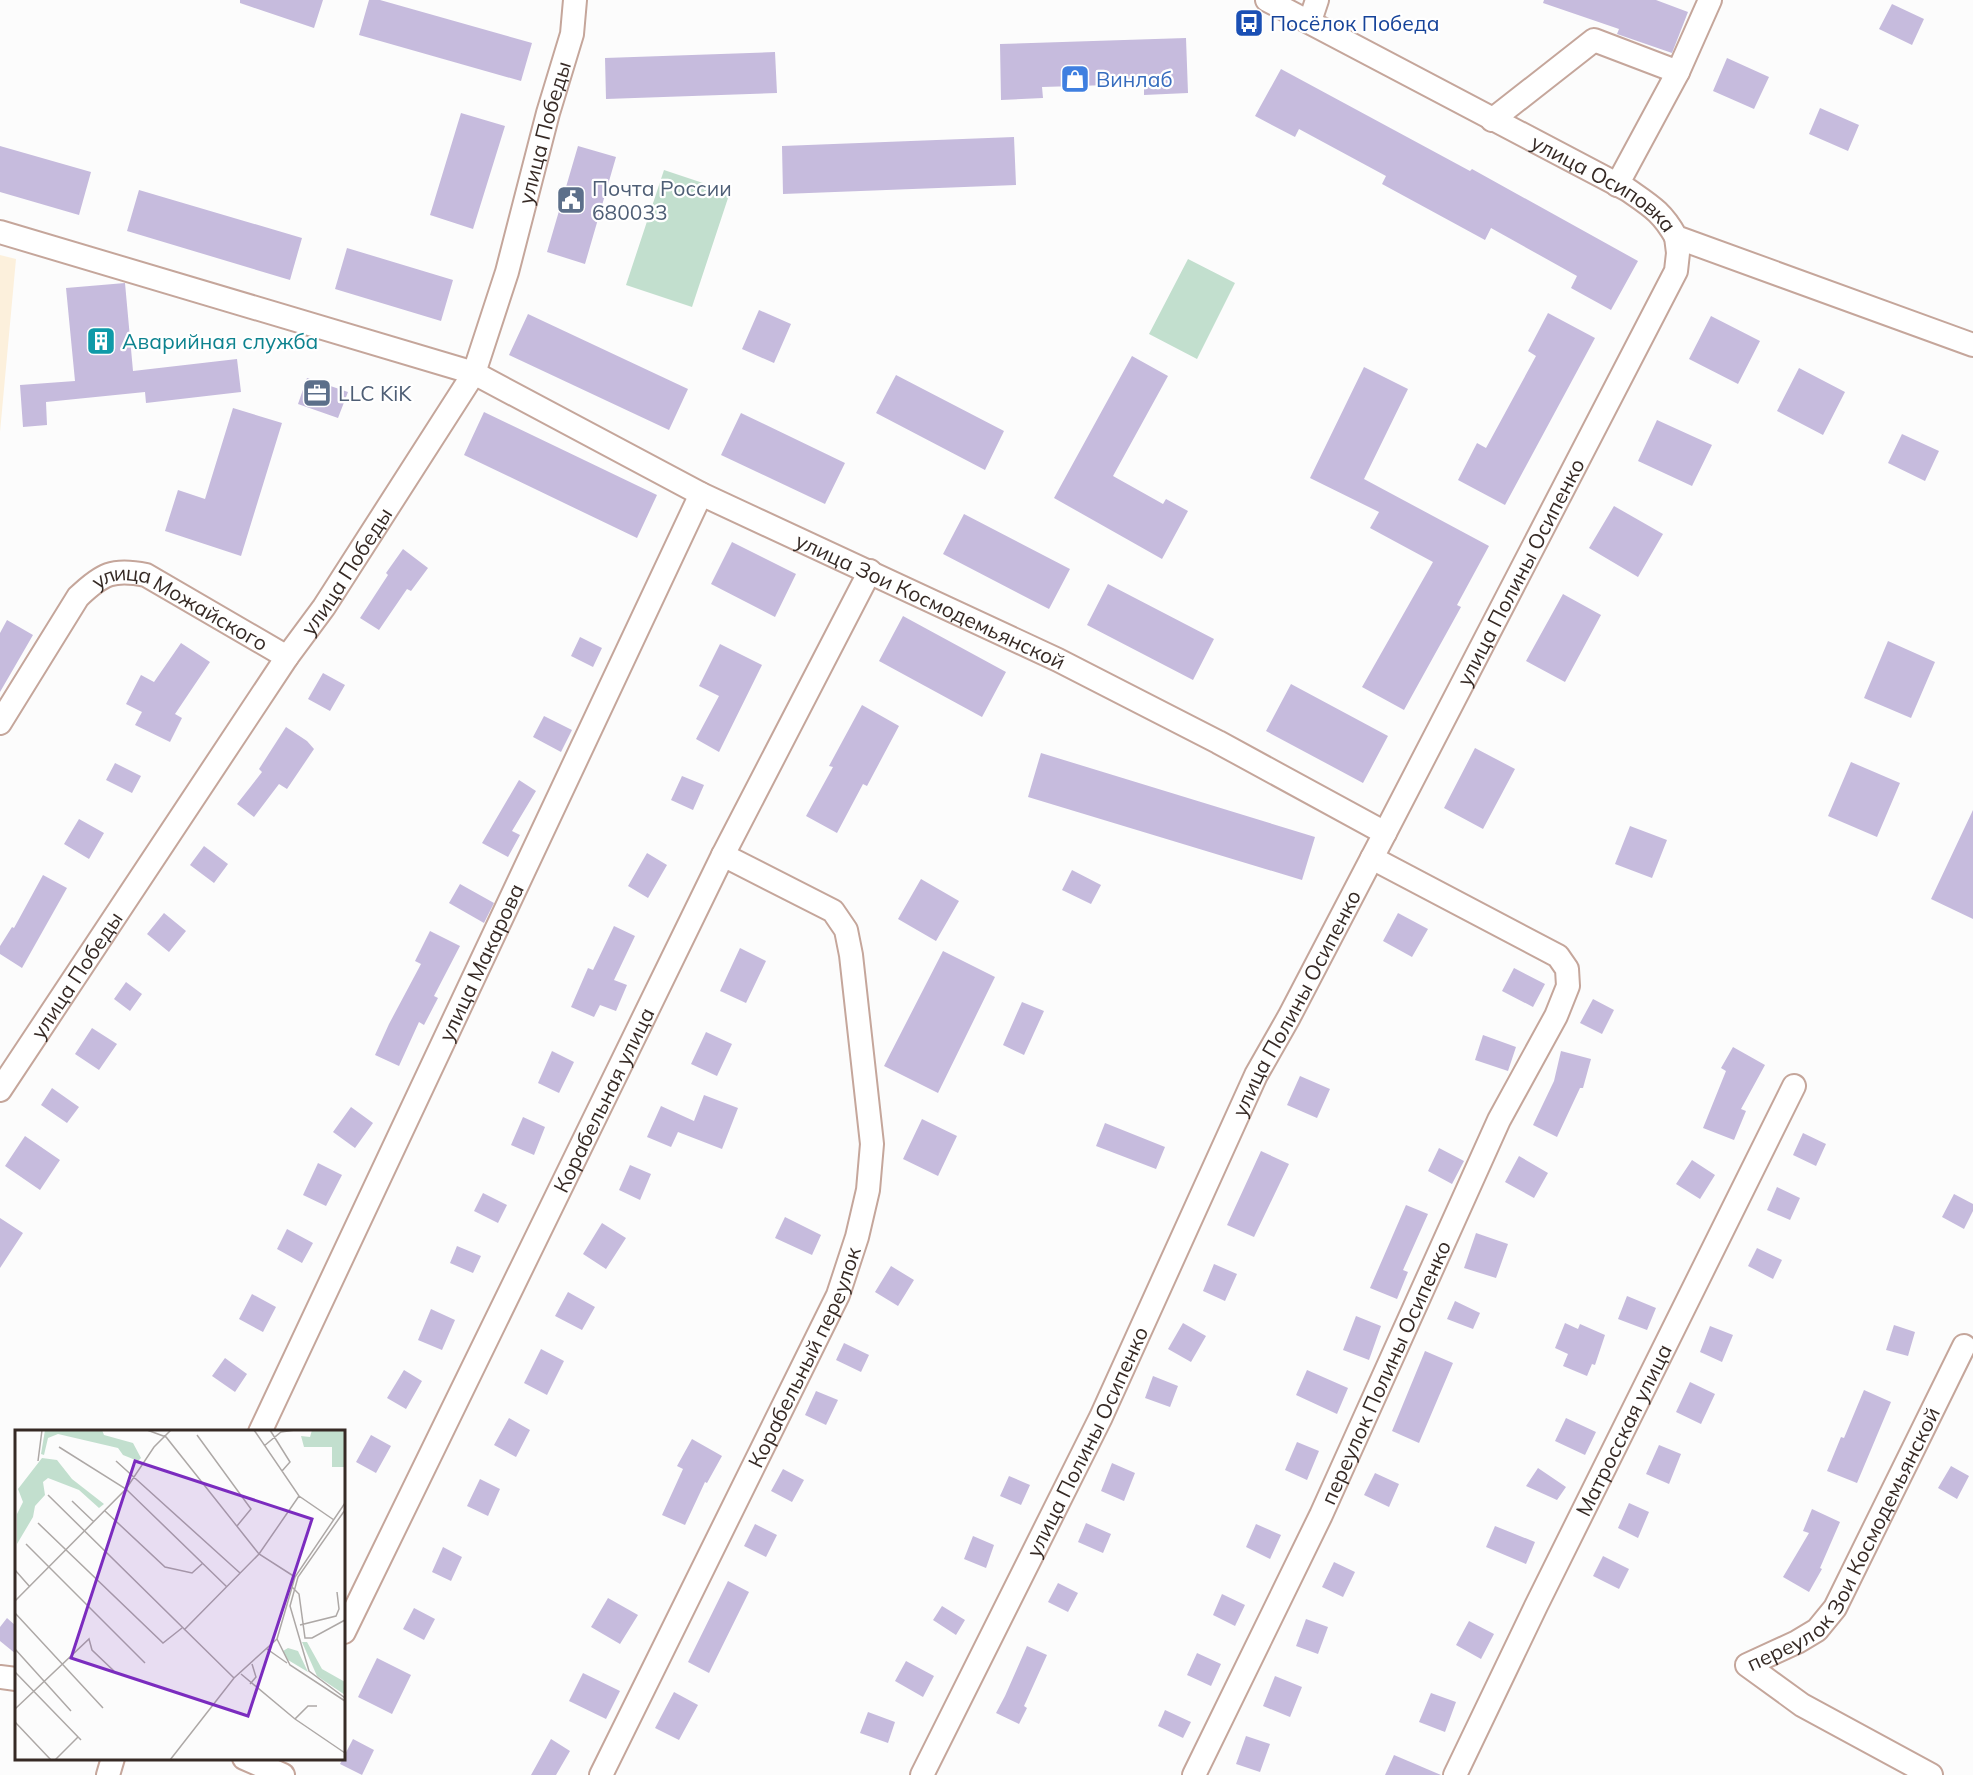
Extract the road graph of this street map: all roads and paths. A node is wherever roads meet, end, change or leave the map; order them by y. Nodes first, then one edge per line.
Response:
1 (575, 0) edge
2 (1267, 0) edge
3 (1317, 0) edge
4 (1710, 0) edge
5 (1310, 21) junction
6 (1678, 72) junction
7 (1492, 120) junction
8 (1617, 185) junction
9 (0, 232) edge
10 (1676, 237) junction
11 (1973, 345) edge
12 (474, 373) junction
13 (701, 494) junction
14 (870, 571) junction
15 (287, 657) junction
16 (0, 723) edge
17 (1385, 833) junction
18 (723, 855) junction
19 (1372, 858) junction
20 (1794, 1086) dead end
21 (0, 1090) edge
22 (1964, 1346) dead end
23 (260, 1430) edge
24 (345, 1630) edge
25 (0, 1677) edge
26 (15, 1679) edge
27 (112, 1760) edge
28 (250, 1760) edge
29 (279, 1770) edge
30 (108, 1775) edge
31 (601, 1775) edge
32 (922, 1775) edge
33 (1194, 1775) edge
34 (1455, 1775) edge
35 (1931, 1775) edge

1 - 12 street, улица Победы
2 - 5 street, улица Осиповка
3 - 5 street
4 - 6 street
5 - 7 street, улица Осиповка
6 - 7 street
6 - 8 street
7 - 8 street, улица Осиповка
8 - 10 street, улица Осиповка
9 - 12 street, улица Зои Космодемьянской
10 - 11 street, улица Осиповка
10 - 17 street, улица Полины Осипенко
12 - 13 street, улица Зои Космодемьянской
12 - 15 street, улица Победы
13 - 14 street, улица Зои Космодемьянской
13 - 23 street, улица Макарова
14 - 17 street, улица Зои Космодемьянской
14 - 18 street, Корабельная улица
15 - 16 street, улица Можайского
15 - 21 street, улица Победы
17 - 19 street, улица Полины Осипенко
18 - 24 street, Корабельная улица
18 - 31 street, Корабельный переулок
19 - 32 street, улица Полины Осипенко
19 - 33 street, переулок Полины Осипенко
20 - 34 street, Матросская улица
22 - 35 street, переулок Зои Космодемьянской
25 - 26 street
27 - 30 street
28 - 29 street

